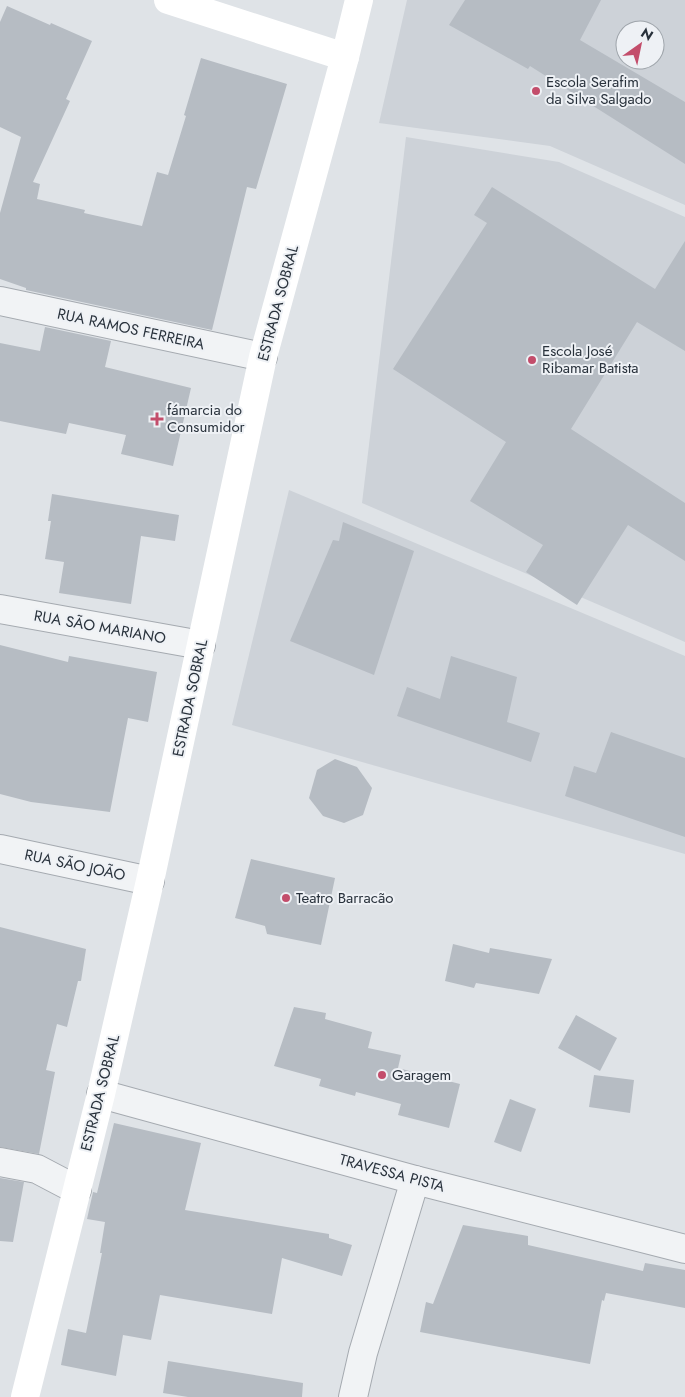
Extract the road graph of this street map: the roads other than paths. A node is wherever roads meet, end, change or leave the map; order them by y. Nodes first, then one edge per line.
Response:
1 (168, 0) edge
2 (359, 0) edge
3 (345, 57) junction
4 (0, 301) edge
5 (263, 357) junction
6 (0, 608) edge
7 (201, 645) junction
8 (0, 849) edge
9 (150, 881) junction
10 (101, 1094) junction
11 (0, 1162) edge
12 (415, 1180) junction
13 (77, 1190) junction
14 (685, 1249) edge
15 (25, 1397) edge
16 (353, 1397) edge

1 - 3 street
2 - 3 street, ESTRADA SOBRAL
3 - 5 street, ESTRADA SOBRAL
4 - 5 street, RUA RAMOS FERREIRA
5 - 7 street, ESTRADA SOBRAL
6 - 7 street, RUA SÃO MARIANO
7 - 9 street, ESTRADA SOBRAL
8 - 9 street, RUA SÃO JOÃO
9 - 10 street, ESTRADA SOBRAL
10 - 12 street, TRAVESSA PISTA
10 - 13 street, ESTRADA SOBRAL
11 - 13 street
12 - 14 street, TRAVESSA PISTA
12 - 16 street
13 - 15 street, ESTRADA SOBRAL

